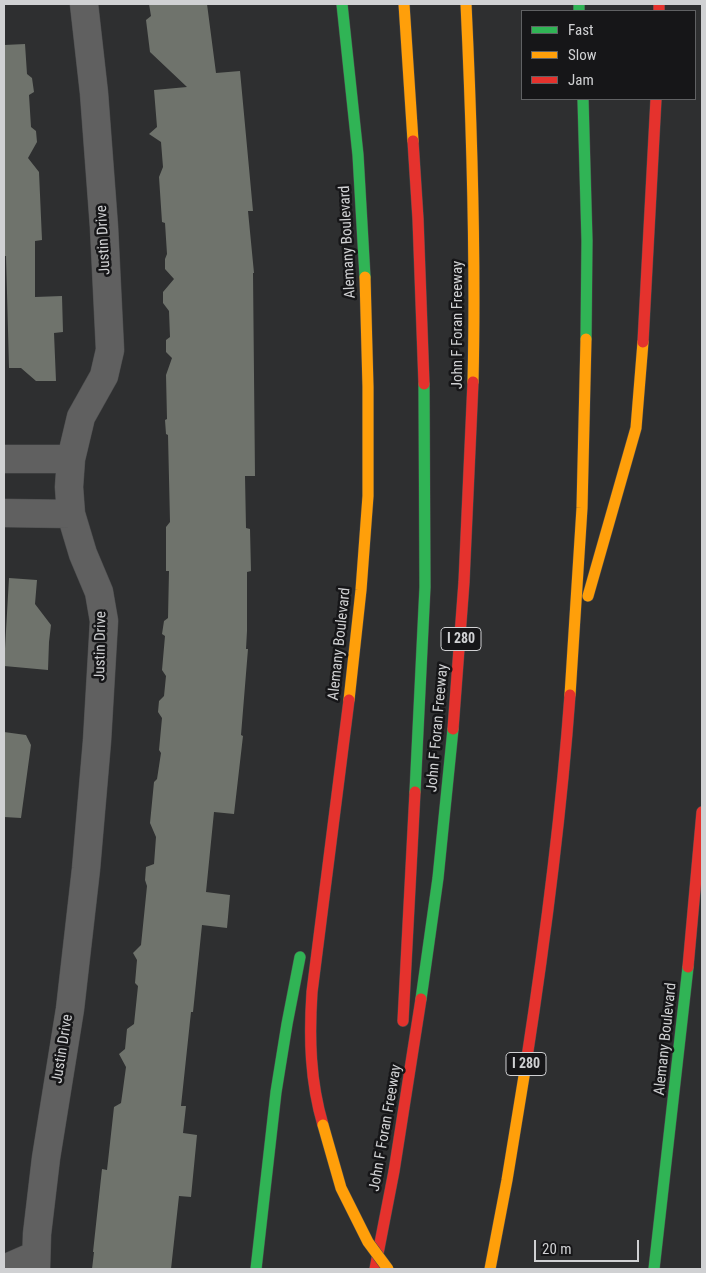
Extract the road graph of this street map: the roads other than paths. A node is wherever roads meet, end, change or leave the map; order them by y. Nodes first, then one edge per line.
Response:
1 (84, 4) edge
2 (342, 4) edge
3 (404, 4) edge
4 (466, 4) edge
5 (583, 100) edge
6 (656, 100) edge
7 (4, 459) edge
8 (71, 459) junction
9 (4, 513) edge
10 (71, 514) junction
11 (574, 648) junction
12 (348, 705) junction
13 (702, 812) edge
14 (316, 870) dead end
15 (302, 947) dead end
16 (402, 1032) dead end
17 (401, 1051) dead end
18 (396, 1160) junction
19 (36, 1262) edge
20 (4, 1269) edge
21 (256, 1269) edge
22 (375, 1269) edge
23 (388, 1269) edge
24 (490, 1269) edge
25 (654, 1269) edge

1 - 8 street, Justin Drive
2 - 12 main road, Alemany Boulevard
3 - 16 main road
4 - 18 main road, John F Foran Freeway / I 280
5 - 11 main road, I 280
6 - 11 main road
7 - 8 street
8 - 10 street, Justin Drive
9 - 10 street
10 - 19 street, Justin Drive
11 - 24 main road, I 280
12 - 14 main road
12 - 23 main road, Alemany Boulevard, bridge
13 - 25 main road, Alemany Boulevard
15 - 21 main road
17 - 18 main road
18 - 22 main road, John F Foran Freeway / I 280
19 - 20 street

